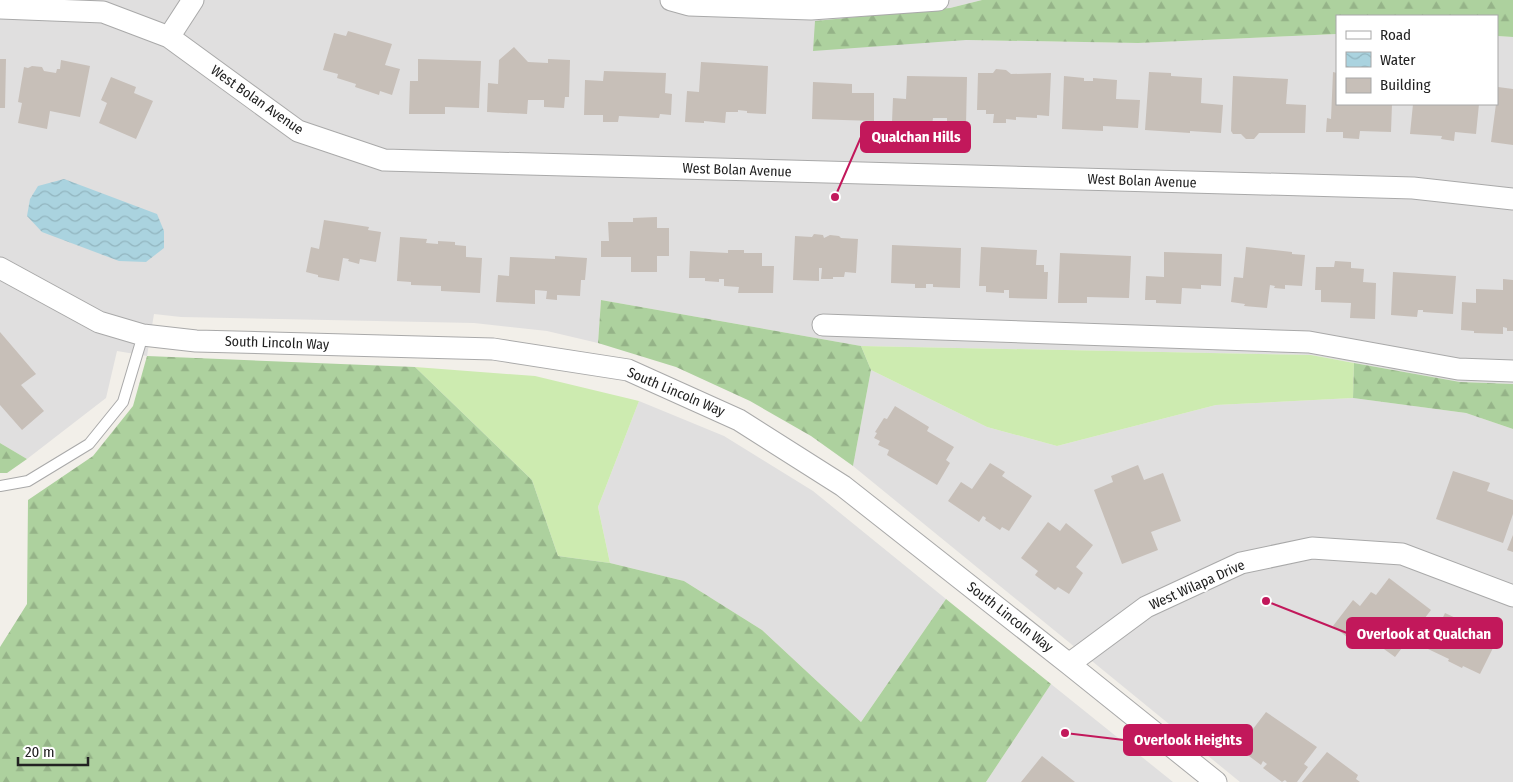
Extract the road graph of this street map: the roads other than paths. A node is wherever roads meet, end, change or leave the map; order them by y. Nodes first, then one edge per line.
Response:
1 (193, 0) edge
2 (671, 0) edge
3 (938, 0) edge
4 (0, 8) edge
5 (169, 37) junction
6 (1513, 199) edge
7 (0, 268) edge
8 (823, 325) dead end
9 (143, 335) junction
10 (1513, 372) edge
11 (0, 486) edge
12 (1513, 596) edge
13 (1070, 664) junction
14 (1216, 782) edge

1 - 5 street
2 - 3 street
4 - 5 street, West Bolan Avenue
5 - 6 street, West Bolan Avenue
7 - 9 street, South Lincoln Way
8 - 10 street
9 - 11 lane
9 - 13 street, South Lincoln Way
12 - 13 street, West Wilapa Drive
13 - 14 street, South Lincoln Way

